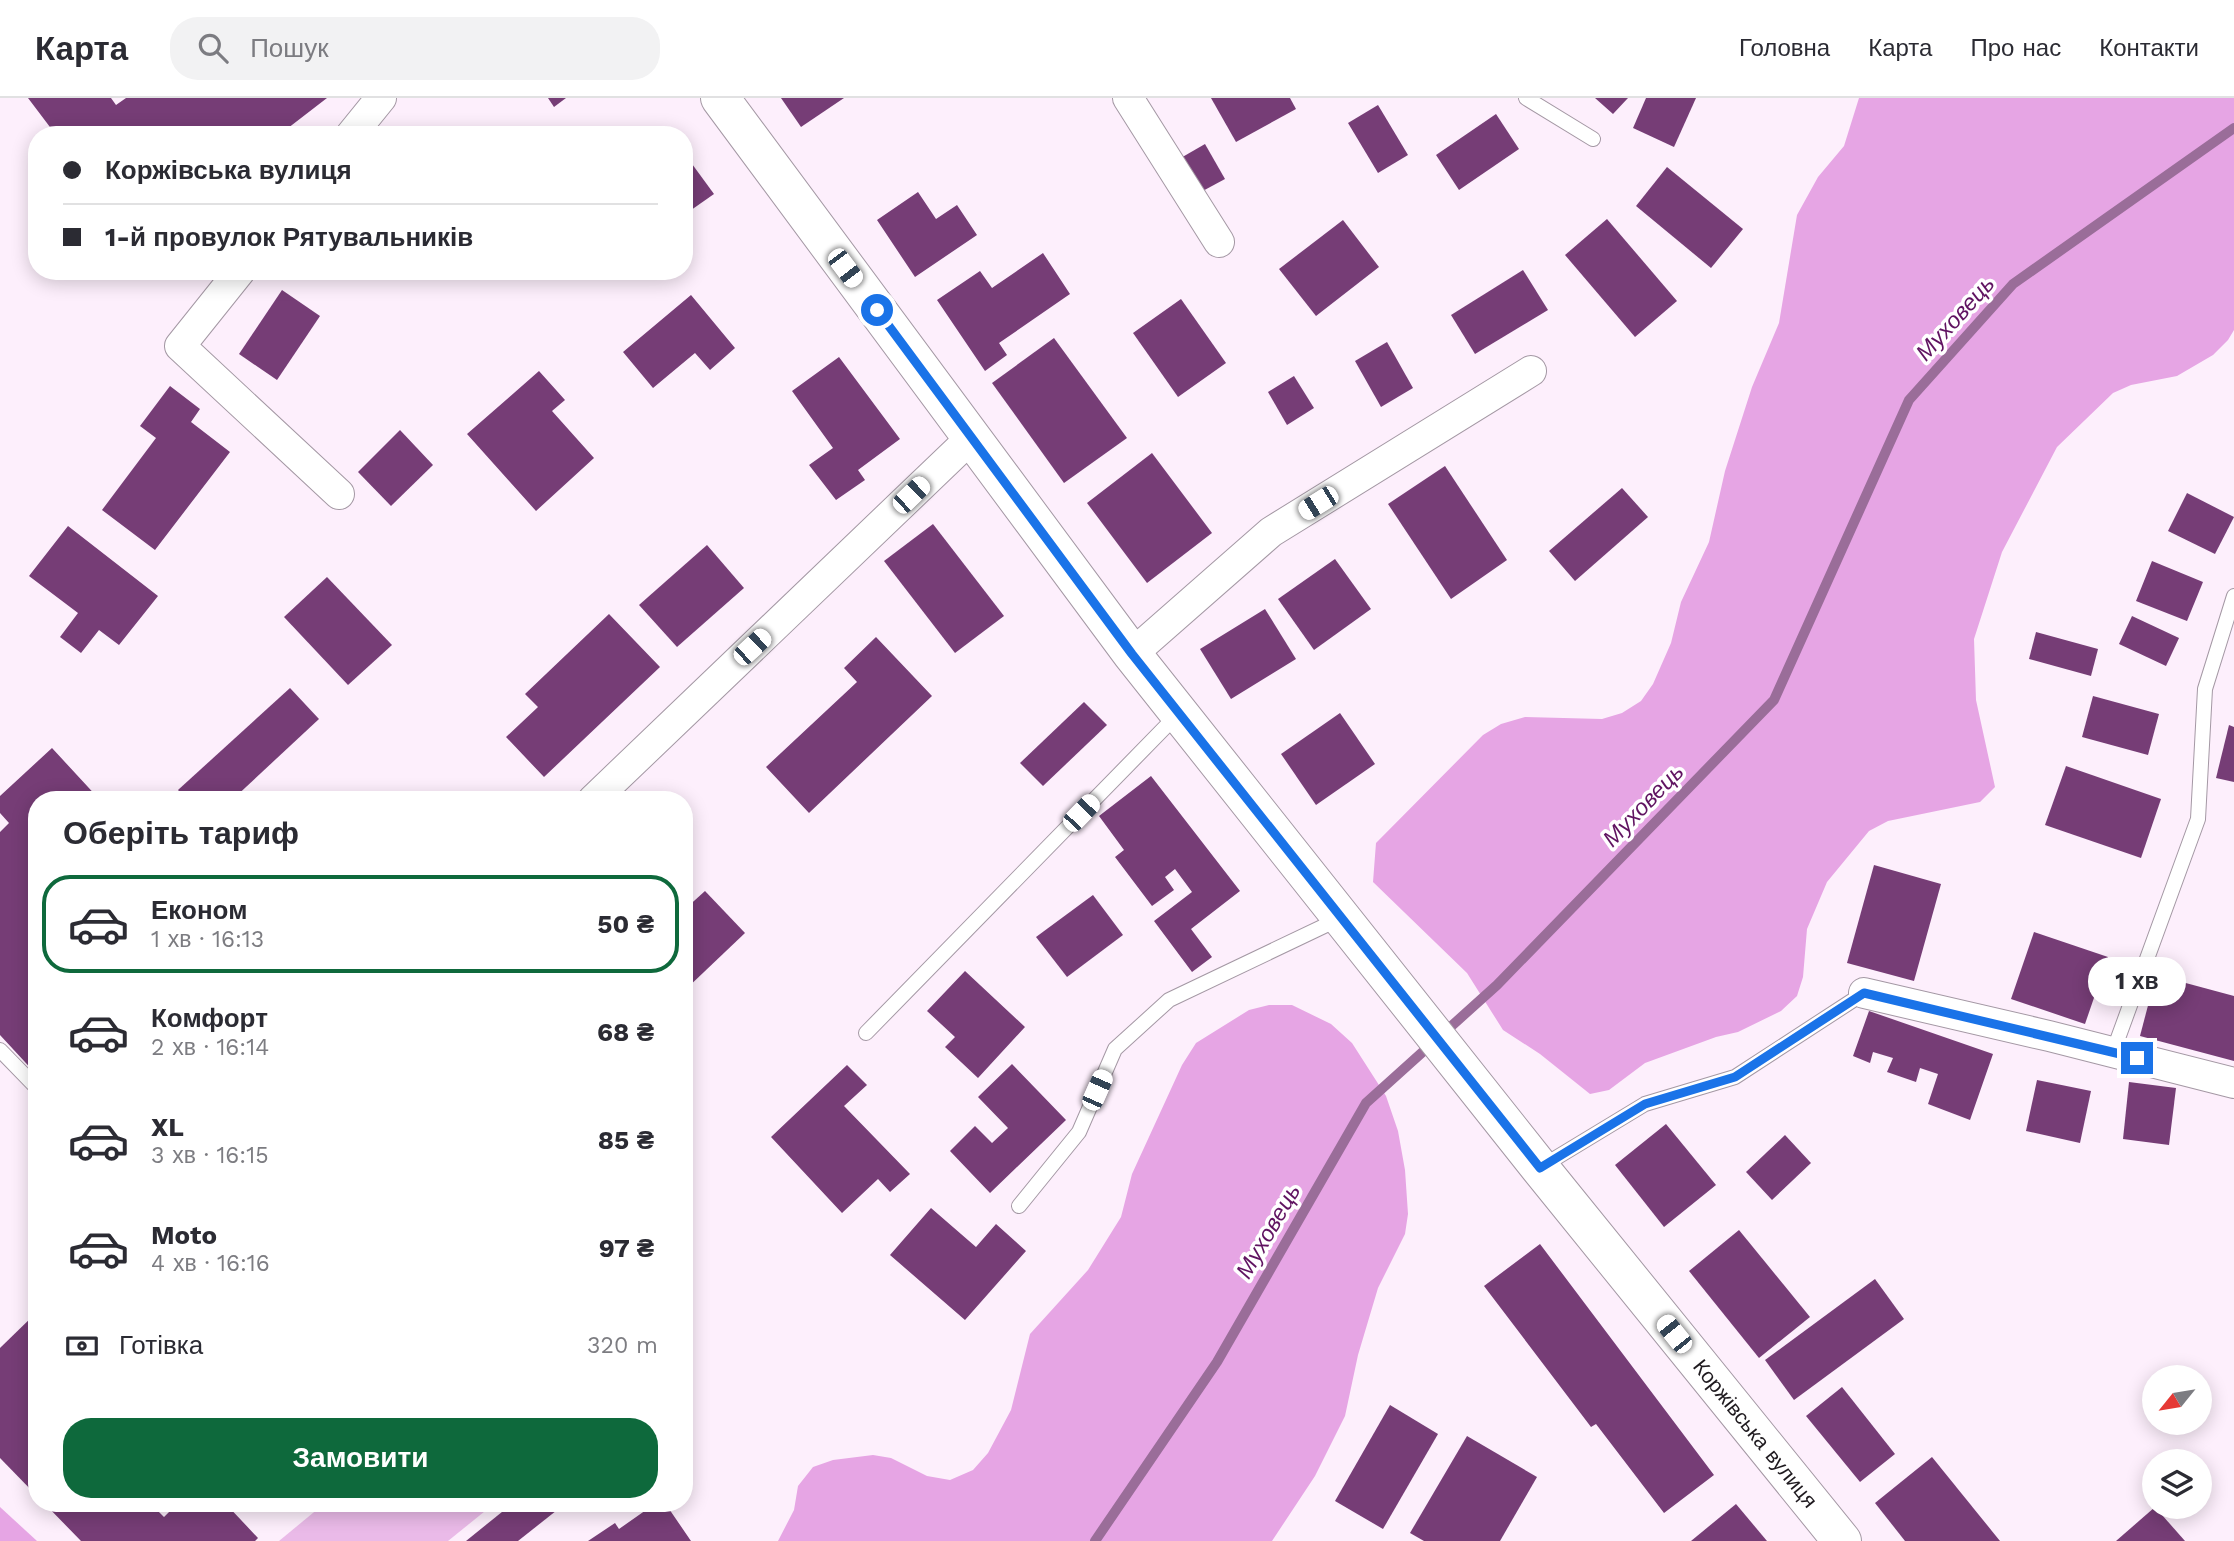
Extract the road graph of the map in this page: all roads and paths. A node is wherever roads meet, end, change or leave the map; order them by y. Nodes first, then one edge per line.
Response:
1 (381, 98) edge
2 (720, 98) edge
3 (1128, 98) edge
4 (1526, 98) edge
5 (358, 126) edge
6 (1593, 139) dead end
7 (1219, 242) dead end
8 (233, 280) edge
9 (1531, 371) dead end
10 (971, 438) junction
11 (339, 494) dead end
12 (2234, 596) edge
13 (1132, 654) junction
14 (1179, 713) junction
15 (602, 791) edge
16 (1342, 917) junction
17 (1864, 993) joint
18 (866, 1033) dead end
19 (0, 1050) edge
20 (2113, 1052) junction
21 (28, 1079) edge
22 (2234, 1083) edge
23 (1540, 1168) junction
24 (1019, 1206) dead end
25 (1842, 1541) edge

1 - 5 street
2 - 10 street, Коржівська вулиця
3 - 7 street
4 - 6 lane
8 - 11 street
9 - 13 street
10 - 13 street, Коржівська вулиця
10 - 15 street
12 - 20 lane
13 - 14 street, Коржівська вулиця
14 - 16 street, Коржівська вулиця
14 - 18 lane
16 - 23 street, Коржівська вулиця
16 - 24 lane
17 - 20 street
17 - 23 lane
19 - 21 lane
20 - 22 street
23 - 25 street, Коржівська вулиця

